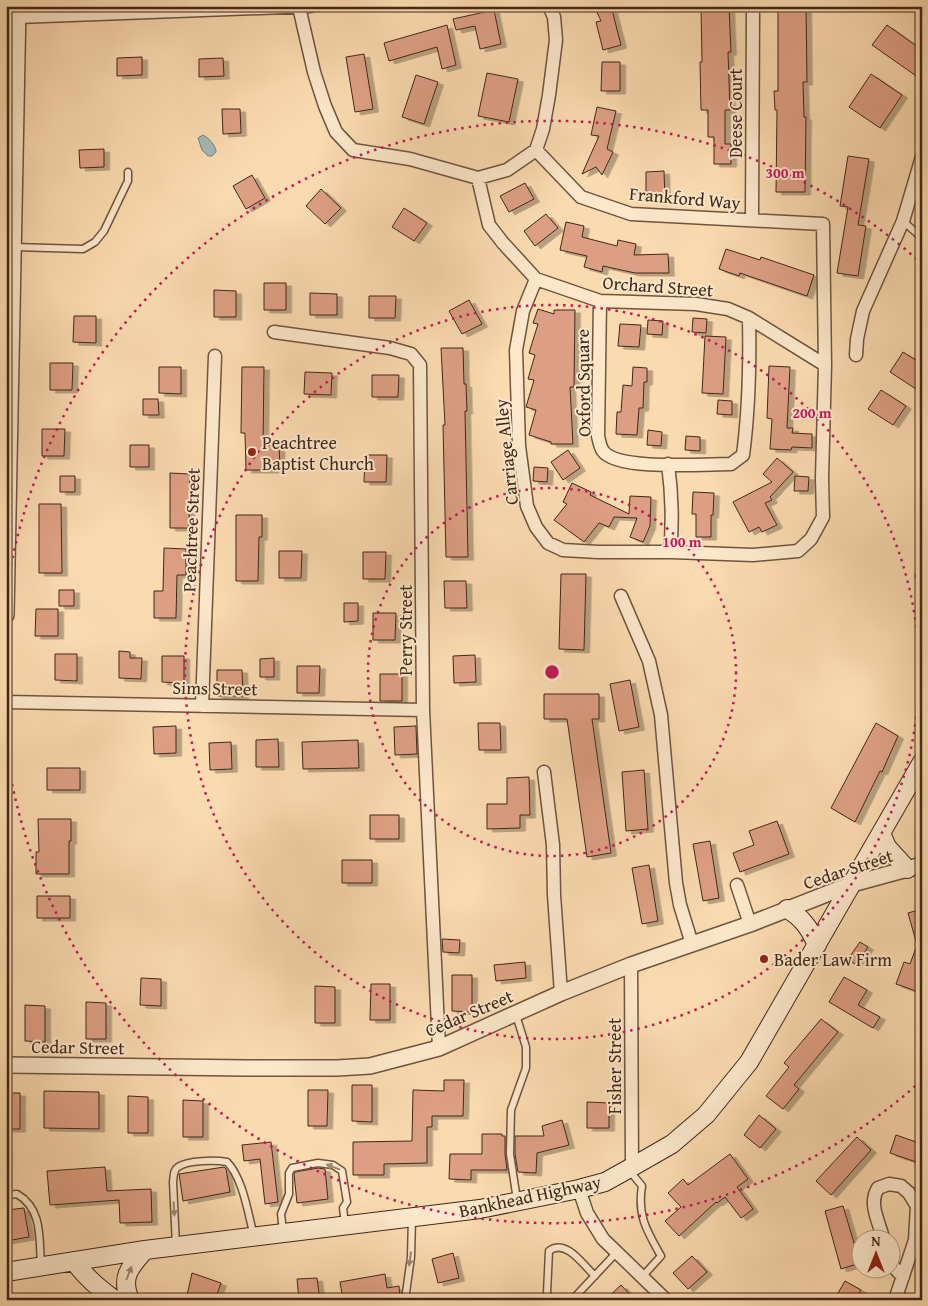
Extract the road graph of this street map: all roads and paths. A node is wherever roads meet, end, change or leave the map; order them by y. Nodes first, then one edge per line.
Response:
1 (549, 6) edge
2 (753, 6) edge
3 (305, 7) edge
4 (18, 12) edge
5 (536, 150) junction
6 (922, 157) edge
7 (128, 172) dead end
8 (919, 175) edge
9 (478, 178) junction
10 (752, 220) junction
11 (903, 222) junction
12 (823, 224) joint
13 (922, 238) edge
14 (14, 248) junction
15 (536, 279) junction
16 (600, 302) junction
17 (749, 318) junction
18 (274, 332) dead end
19 (856, 355) dead end
20 (215, 356) dead end
21 (825, 365) junction
22 (9, 394) edge
23 (668, 464) junction
24 (670, 552) junction
25 (922, 571) edge
26 (922, 577) edge
27 (621, 596) dead end
28 (6, 615) edge
29 (6, 702) edge
30 (202, 706) junction
31 (422, 710) junction
32 (544, 772) dead end
33 (919, 772) edge
34 (881, 833) junction
35 (914, 867) edge
36 (852, 884) junction
37 (737, 886) dead end
38 (787, 910) junction
39 (750, 924) junction
40 (692, 944) junction
41 (817, 945) junction
42 (631, 965) junction
43 (561, 993) junction
44 (515, 1014) junction
45 (439, 1048) junction
46 (6, 1065) edge
47 (630, 1168) junction
48 (579, 1189) junction
49 (6, 1195) edge
50 (517, 1202) junction
51 (412, 1217) junction
52 (345, 1225) junction
53 (881, 1228) edge
54 (283, 1233) junction
55 (254, 1237) junction
56 (176, 1246) junction
57 (146, 1250) junction
58 (617, 1252) junction
59 (74, 1261) junction
60 (41, 1266) junction
61 (6, 1272) edge
62 (900, 1274) edge
63 (595, 1276) junction
64 (642, 1277) junction
65 (903, 1277) junction
66 (115, 1300) edge
67 (130, 1300) edge
68 (405, 1300) edge
69 (550, 1300) edge
70 (572, 1300) edge
71 (666, 1300) edge
72 (895, 1300) edge

1 - 5 street
2 - 10 street, Deese Court
3 - 4 street
3 - 9 street
4 - 14 street
5 - 9 street
5 - 10 street, Frankford Way
6 - 8 street
7 - 14 lane
8 - 11 street
9 - 15 street, Orchard Street
10 - 12 street, Frankford Way
11 - 13 lane
11 - 19 street
12 - 21 street, Carriage Alley
14 - 22 street
15 - 16 street, Orchard Street
15 - 24 street, Carriage Alley
16 - 17 street, Orchard Street
16 - 23 street, Oxford Square
17 - 21 street, Orchard Street
17 - 23 street, Oxford Square
18 - 31 street, Perry Street
20 - 30 street, Peachtree Street
21 - 24 street, Carriage Alley
22 - 28 street
23 - 24 street
25 - 26 lane
27 - 40 street
29 - 30 street, Sims Street
30 - 31 street, Sims Street
31 - 45 street, Perry Street
32 - 43 street
33 - 34 main road, Bankhead Highway
34 - 35 main road
34 - 36 main road, Bankhead Highway
35 - 36 street, Cedar Street
36 - 38 street, Cedar Street
36 - 41 main road, Bankhead Highway
37 - 39 street
38 - 39 street, Cedar Street
38 - 41 main road
39 - 40 street, Cedar Street
40 - 42 street, Cedar Street
41 - 47 main road, Bankhead Highway
42 - 43 street, Cedar Street
42 - 47 street, Fisher Street
43 - 44 street, Cedar Street
44 - 45 street, Cedar Street
44 - 50 lane
45 - 46 street, Cedar Street
47 - 48 main road, Bankhead Highway
47 - 64 lane
48 - 50 main road, Bankhead Highway
48 - 58 street
49 - 60 lane
50 - 51 main road, Bankhead Highway
51 - 52 main road, Bankhead Highway
51 -> 68 lane
52 - 54 main road, Bankhead Highway
52 -> 54 lane
53 - 65 street
54 - 55 main road, Bankhead Highway
55 - 56 main road, Bankhead Highway
55 -> 56 lane
56 - 57 main road, Bankhead Highway
57 - 59 main road, Bankhead Highway
67 -> 57 main road
58 - 63 lane
58 - 64 street
59 - 60 main road, Bankhead Highway
59 - 66 main road
60 - 61 main road, Bankhead Highway
62 - 65 street
63 - 69 lane
63 - 70 lane
64 - 71 street
65 - 72 street

